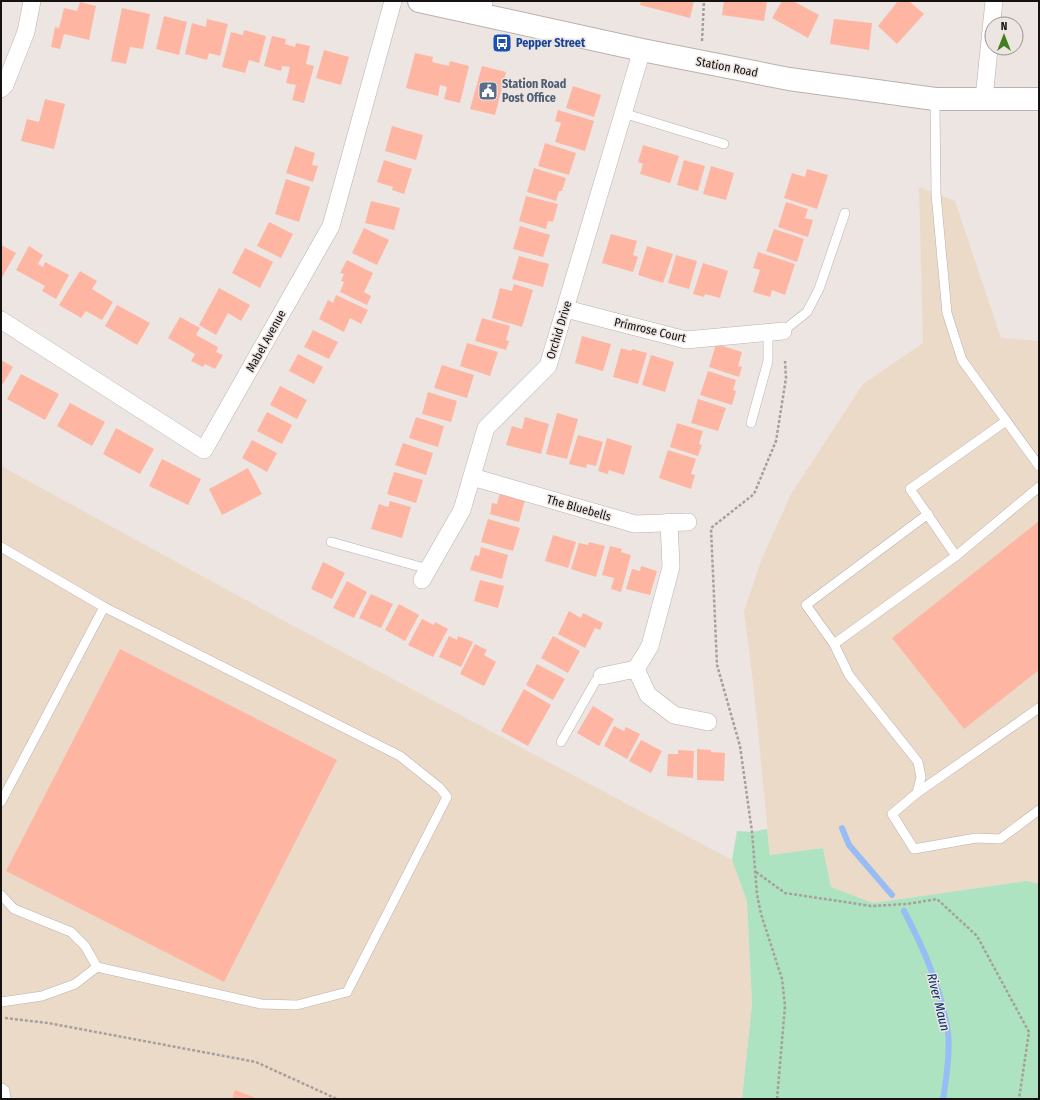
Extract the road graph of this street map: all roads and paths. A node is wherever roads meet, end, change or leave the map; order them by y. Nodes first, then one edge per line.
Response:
1 (32, 1) edge
2 (393, 1) edge
3 (418, 1) edge
4 (704, 1) edge
5 (994, 1) edge
6 (483, 8) edge
7 (642, 50) junction
8 (702, 62) junction
9 (1, 89) edge
10 (984, 98) junction
11 (936, 99) junction
12 (1039, 99) edge
13 (623, 112) junction
14 (724, 144) dead end
15 (845, 213) dead end
16 (566, 309) junction
17 (1, 320) edge
18 (776, 332) junction
19 (1006, 421) junction
20 (751, 423) dead end
21 (1039, 466) edge
22 (472, 477) junction
23 (1039, 487) edge
24 (928, 514) junction
25 (670, 522) junction
26 (688, 522) dead end
27 (331, 542) dead end
28 (1, 547) edge
29 (956, 556) junction
30 (425, 575) joint
31 (104, 607) junction
32 (834, 644) junction
33 (636, 669) junction
34 (602, 676) joint
35 (1039, 708) edge
36 (708, 722) dead end
37 (561, 742) dead end
38 (917, 793) junction
39 (1, 802) edge
40 (1039, 810) edge
41 (756, 871) junction
42 (1, 895) edge
43 (96, 966) junction
44 (1, 1002) edge
45 (1, 1017) edge
46 (1, 1092) edge
47 (2, 1099) edge
48 (338, 1099) edge
49 (777, 1099) edge
50 (1019, 1099) edge

1 - 9 street
2 - 17 street, Mabel Avenue
3 - 6 main road, Station Road
4 - 8 path
5 - 10 street
6 - 7 main road, Station Road
7 - 8 main road, Station Road
7 - 13 street, Orchid Drive
8 - 11 main road, Station Road
10 - 11 main road, Station Road
10 - 12 main road, Station Road
11 - 19 lane
13 - 14 lane
13 - 16 street, Orchid Drive
15 - 18 lane
16 - 18 street, Primrose Court
16 - 22 street, Orchid Drive
18 - 20 lane
18 - 41 path
19 - 21 lane
19 - 24 lane
22 - 25 street, The Bluebells
22 - 30 street, Orchid Drive
23 - 29 lane
24 - 29 lane
24 - 32 lane
25 - 26 street, The Bluebells
25 - 33 street
27 - 30 lane
28 - 31 lane
29 - 32 lane
31 - 39 lane
31 - 43 lane
32 - 38 lane
33 - 34 street
33 - 36 street
34 - 37 lane
35 - 38 lane
38 - 40 lane
41 - 49 path
41 - 50 path
42 - 43 lane
43 - 44 lane
45 - 48 path
46 - 47 street

